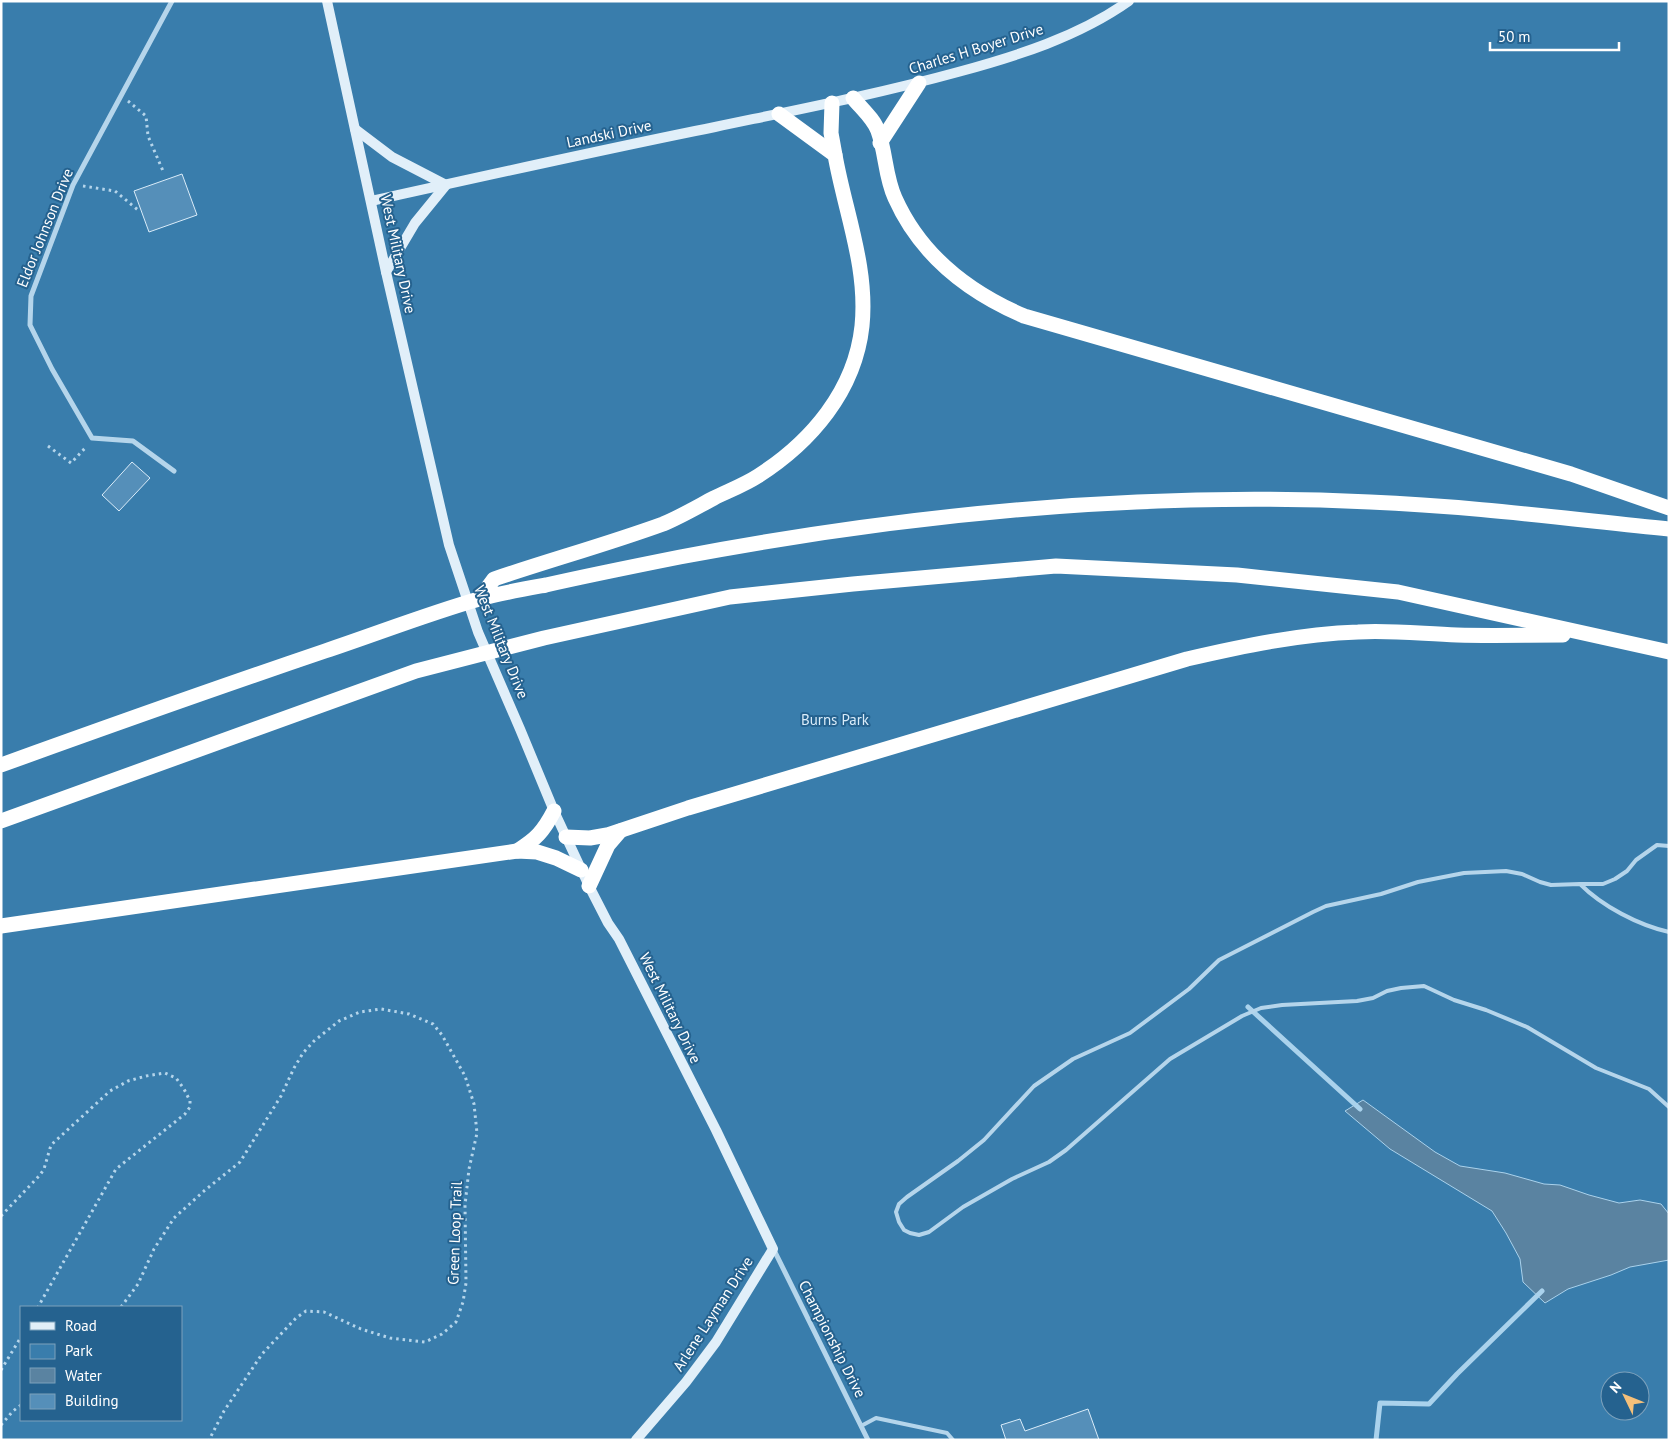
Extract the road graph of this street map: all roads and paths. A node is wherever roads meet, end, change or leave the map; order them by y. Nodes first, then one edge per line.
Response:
1 (172, 1) edge
2 (327, 1) edge
3 (1129, 1) edge
4 (919, 83) junction
5 (122, 95) junction
6 (853, 98) junction
7 (832, 103) junction
8 (778, 114) junction
9 (355, 129) junction
10 (880, 143) junction
11 (835, 154) junction
12 (163, 171) dead end
13 (446, 184) junction
14 (73, 185) junction
15 (371, 201) junction
16 (138, 210) dead end
17 (386, 272) junction
18 (92, 438) junction
19 (48, 446) dead end
20 (174, 471) dead end
21 (1669, 508) edge
22 (1669, 529) edge
23 (480, 598) junction
24 (1589, 635) junction
25 (1669, 652) edge
26 (1, 765) edge
27 (554, 811) junction
28 (1, 821) edge
29 (620, 830) junction
30 (566, 837) junction
31 (1669, 846) edge
32 (517, 851) junction
33 (581, 870) junction
34 (1580, 884) junction
35 (589, 886) junction
36 (1, 926) edge
37 (1669, 932) edge
38 (1669, 1107) edge
39 (1, 1216) edge
40 (773, 1249) junction
41 (39, 1306) edge
42 (122, 1306) edge
43 (20, 1339) edge
44 (1, 1370) edge
45 (20, 1406) edge
46 (1, 1425) edge
47 (861, 1426) junction
48 (209, 1440) edge
49 (636, 1440) edge
50 (868, 1440) edge
51 (953, 1440) edge

1 - 5 street, Eldor Johnson Drive
2 - 9 street, West Military Drive
3 - 4 street, Charles H Boyer Drive
4 - 6 street, Charles H Boyer Drive
4 - 10 highway
5 - 12 path
5 - 14 street, Eldor Johnson Drive
6 - 7 street, Landski Drive
6 - 10 highway
7 - 8 street, Landski Drive
7 - 11 highway
8 - 11 highway
8 - 13 street, Landski Drive
9 - 13 street
9 - 15 street, West Military Drive
10 - 21 highway
11 - 23 highway
13 - 15 street, Landski Drive
13 - 17 street
14 - 16 path
14 - 18 street, Eldor Johnson Drive
15 - 17 street, West Military Drive
17 - 27 street, West Military Drive
18 - 19 path
18 - 20 street
22 - 23 highway
23 - 26 highway
24 - 25 highway
24 - 28 highway
24 - 29 highway
27 - 30 street, West Military Drive
27 - 32 highway
29 - 30 highway
29 - 35 highway
30 - 33 street, West Military Drive
31 - 34 lane
32 - 33 highway
32 - 36 highway
33 - 35 street, West Military Drive
34 - 37 lane
34 - 38 lane
35 - 40 street, West Military Drive
39 - 41 path
40 - 47 street, Championship Drive
40 - 49 street, Arlene Layman Drive
42 - 48 path, Green Loop Trail
43 - 44 path
45 - 46 path
47 - 50 street, Championship Drive
47 - 51 lane

